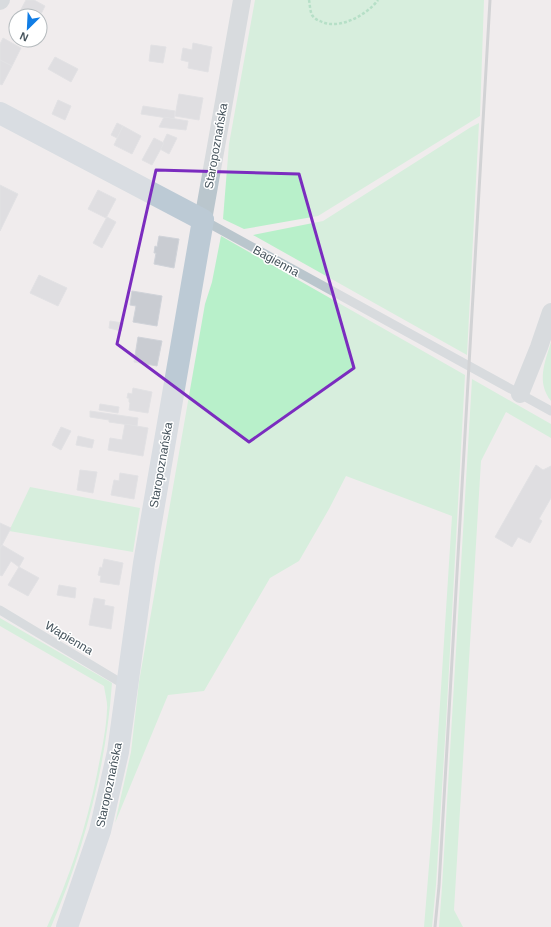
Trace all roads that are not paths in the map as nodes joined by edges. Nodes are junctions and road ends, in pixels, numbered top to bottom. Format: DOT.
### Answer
graph roads {
  1 [pos="242,0"];
  2 [pos="0,113"];
  3 [pos="203,220"];
  4 [pos="551,312"];
  5 [pos="520,394"];
  6 [pos="551,411"];
  7 [pos="0,610"];
  8 [pos="127,684"];
  9 [pos="67,927"];
  1 -- 3 [label="street, Staropoznańska"];
  2 -- 3 [label="street, Bagienna"];
  3 -- 5 [label="lane, Bagienna"];
  3 -- 8 [label="street, Staropoznańska"];
  4 -- 5 [label="street"];
  5 -- 6 [label="lane, Bagienna"];
  7 -- 8 [label="lane, Wapienna"];
  8 -- 9 [label="street, Staropoznańska"];
}
